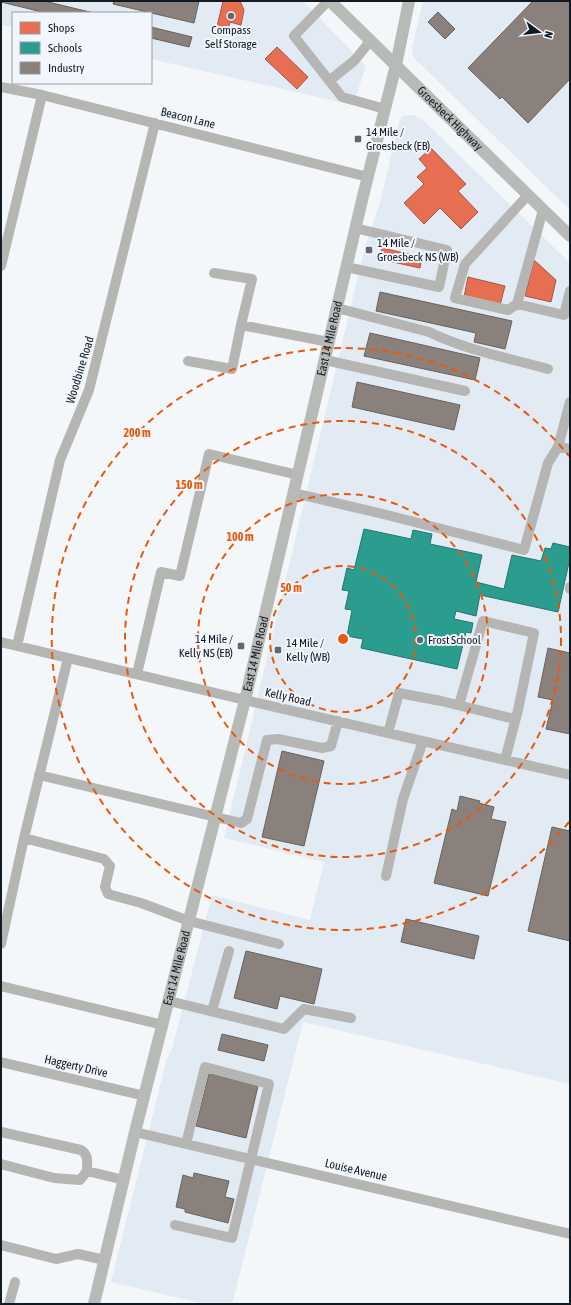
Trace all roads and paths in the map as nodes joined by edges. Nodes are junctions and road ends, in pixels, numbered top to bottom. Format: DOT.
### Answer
graph roads {
  1 [pos="329,1"];
  2 [pos="410,1"];
  3 [pos="371,40"];
  4 [pos="396,65"];
  5 [pos="329,81"];
  6 [pos="1,87"];
  7 [pos="42,96"];
  8 [pos="385,110"];
  9 [pos="155,123"];
  10 [pos="368,177"];
  11 [pos="528,195"];
  12 [pos="543,210"];
  13 [pos="355,228"];
  14 [pos="570,236"];
  15 [pos="1,266"];
  16 [pos="346,267"];
  17 [pos="214,273"];
  18 [pos="570,291"];
  19 [pos="517,304"];
  20 [pos="337,308"];
  21 [pos="241,325"];
  22 [pos="329,342"];
  23 [pos="325,360"];
  24 [pos="188,361"];
  25 [pos="548,369"];
  26 [pos="465,391"];
  27 [pos="570,402"];
  28 [pos="558,447"];
  29 [pos="570,450"];
  30 [pos="298,475"];
  31 [pos="294,493"];
  32 [pos="1,642"];
  33 [pos="17,646"];
  34 [pos="68,658"];
  35 [pos="137,674"];
  36 [pos="245,700"];
  37 [pos="459,705"];
  38 [pos="516,719"];
  39 [pos="338,721"];
  40 [pos="388,733"];
  41 [pos="423,741"];
  42 [pos="505,760"];
  43 [pos="39,775"];
  44 [pos="570,775"];
  45 [pos="215,816"];
  46 [pos="24,838"];
  47 [pos="386,876"];
  48 [pos="189,921"];
  49 [pos="1,944"];
  50 [pos="279,944"];
  51 [pos="229,951"];
  52 [pos="1,986"];
  53 [pos="169,1001"];
  54 [pos="212,1011"];
  55 [pos="351,1018"];
  56 [pos="163,1025"];
  57 [pos="1,1062"];
  58 [pos="144,1096"];
  59 [pos="1,1132"];
  60 [pos="135,1132"];
  61 [pos="186,1144"];
  62 [pos="251,1159"];
  63 [pos="1,1164"];
  64 [pos="87,1171"];
  65 [pos="124,1180"];
  66 [pos="176,1225"];
  67 [pos="570,1234"];
  68 [pos="1,1245"];
  69 [pos="105,1260"];
  70 [pos="15,1282"];
  71 [pos="8,1304"];
  72 [pos="94,1304"];
  1 -- 3 [label="main road, Groesbeck Highway"];
  1 -- 5 [label="street"];
  2 -- 4 [label="main road, East 14 Mile Road"];
  3 -- 4 [label="main road, Groesbeck Highway"];
  3 -- 5 [label="street"];
  4 -- 8 [label="main road, East 14 Mile Road"];
  4 -- 11 [label="main road, Groesbeck Highway"];
  5 -- 8 [label="street"];
  6 -- 7 [label="street, Beacon Lane"];
  7 -- 9 [label="street, Beacon Lane"];
  7 -- 15 [label="street"];
  8 -- 10 [label="main road, East 14 Mile Road"];
  9 -- 10 [label="street, Beacon Lane"];
  9 -- 33 [label="street, Woodbine Road"];
  10 -- 13 [label="main road, East 14 Mile Road"];
  11 -- 12 [label="main road, Groesbeck Highway"];
  11 -- 19 [label="street"];
  12 -- 14 [label="main road, Groesbeck Highway"];
  12 -- 19 [label="street"];
  13 -- 16 [label="main road, East 14 Mile Road"];
  13 -- 16 [label="street"];
  16 -- 20 [label="main road, East 14 Mile Road"];
  17 -- 21 [label="street"];
  18 -- 19 [label="street"];
  20 -- 22 [label="main road, East 14 Mile Road"];
  20 -- 25 [label="street"];
  21 -- 22 [label="street"];
  21 -- 24 [label="street"];
  22 -- 23 [label="main road, East 14 Mile Road"];
  23 -- 26 [label="street"];
  23 -- 30 [label="main road, East 14 Mile Road"];
  27 -- 28 [label="street"];
  28 -- 29 [label="street"];
  28 -- 31 [label="street"];
  30 -- 31 [label="main road, East 14 Mile Road"];
  30 -- 35 [label="street"];
  31 -- 36 [label="main road, East 14 Mile Road"];
  32 -- 33 [label="street, Kelly Road"];
  33 -- 34 [label="street, Kelly Road"];
  34 -- 35 [label="street, Kelly Road"];
  34 -- 43 [label="street"];
  35 -- 36 [label="street, Kelly Road"];
  36 -- 39 [label="street, Kelly Road"];
  36 -- 45 [label="main road, East 14 Mile Road"];
  37 -- 38 [label="street"];
  37 -- 38 [label="street"];
  37 -- 40 [label="street"];
  38 -- 42 [label="street"];
  39 -- 40 [label="street, Kelly Road"];
  39 -- 45 [label="street"];
  40 -- 41 [label="street, Kelly Road"];
  41 -- 42 [label="street, Kelly Road"];
  41 -- 47 [label="street"];
  42 -- 44 [label="street, Kelly Road"];
  43 -- 45 [label="street"];
  43 -- 46 [label="street"];
  45 -- 48 [label="main road, East 14 Mile Road"];
  46 -- 48 [label="street"];
  46 -- 49 [label="street"];
  48 -- 50 [label="street"];
  48 -- 53 [label="main road, East 14 Mile Road"];
  51 -- 54 [label="street"];
  52 -- 56 [label="street"];
  53 -- 54 [label="street"];
  53 -- 56 [label="main road, East 14 Mile Road"];
  54 -- 55 [label="street"];
  56 -- 58 [label="main road, East 14 Mile Road"];
  57 -- 58 [label="street, Haggerty Drive"];
  58 -- 60 [label="main road, East 14 Mile Road"];
  59 -- 64 [label="street"];
  60 -- 61 [label="street, Louise Avenue"];
  60 -- 65 [label="main road, East 14 Mile Road"];
  61 -- 62 [label="street, Louise Avenue"];
  61 -- 62 [label="street"];
  62 -- 66 [label="street"];
  62 -- 67 [label="street, Louise Avenue"];
  63 -- 64 [label="street"];
  64 -- 65 [label="street"];
  65 -- 69 [label="main road, East 14 Mile Road"];
  68 -- 69 [label="street"];
  69 -- 72 [label="main road, East 14 Mile Road"];
  70 -- 71 [label="street"];
}
